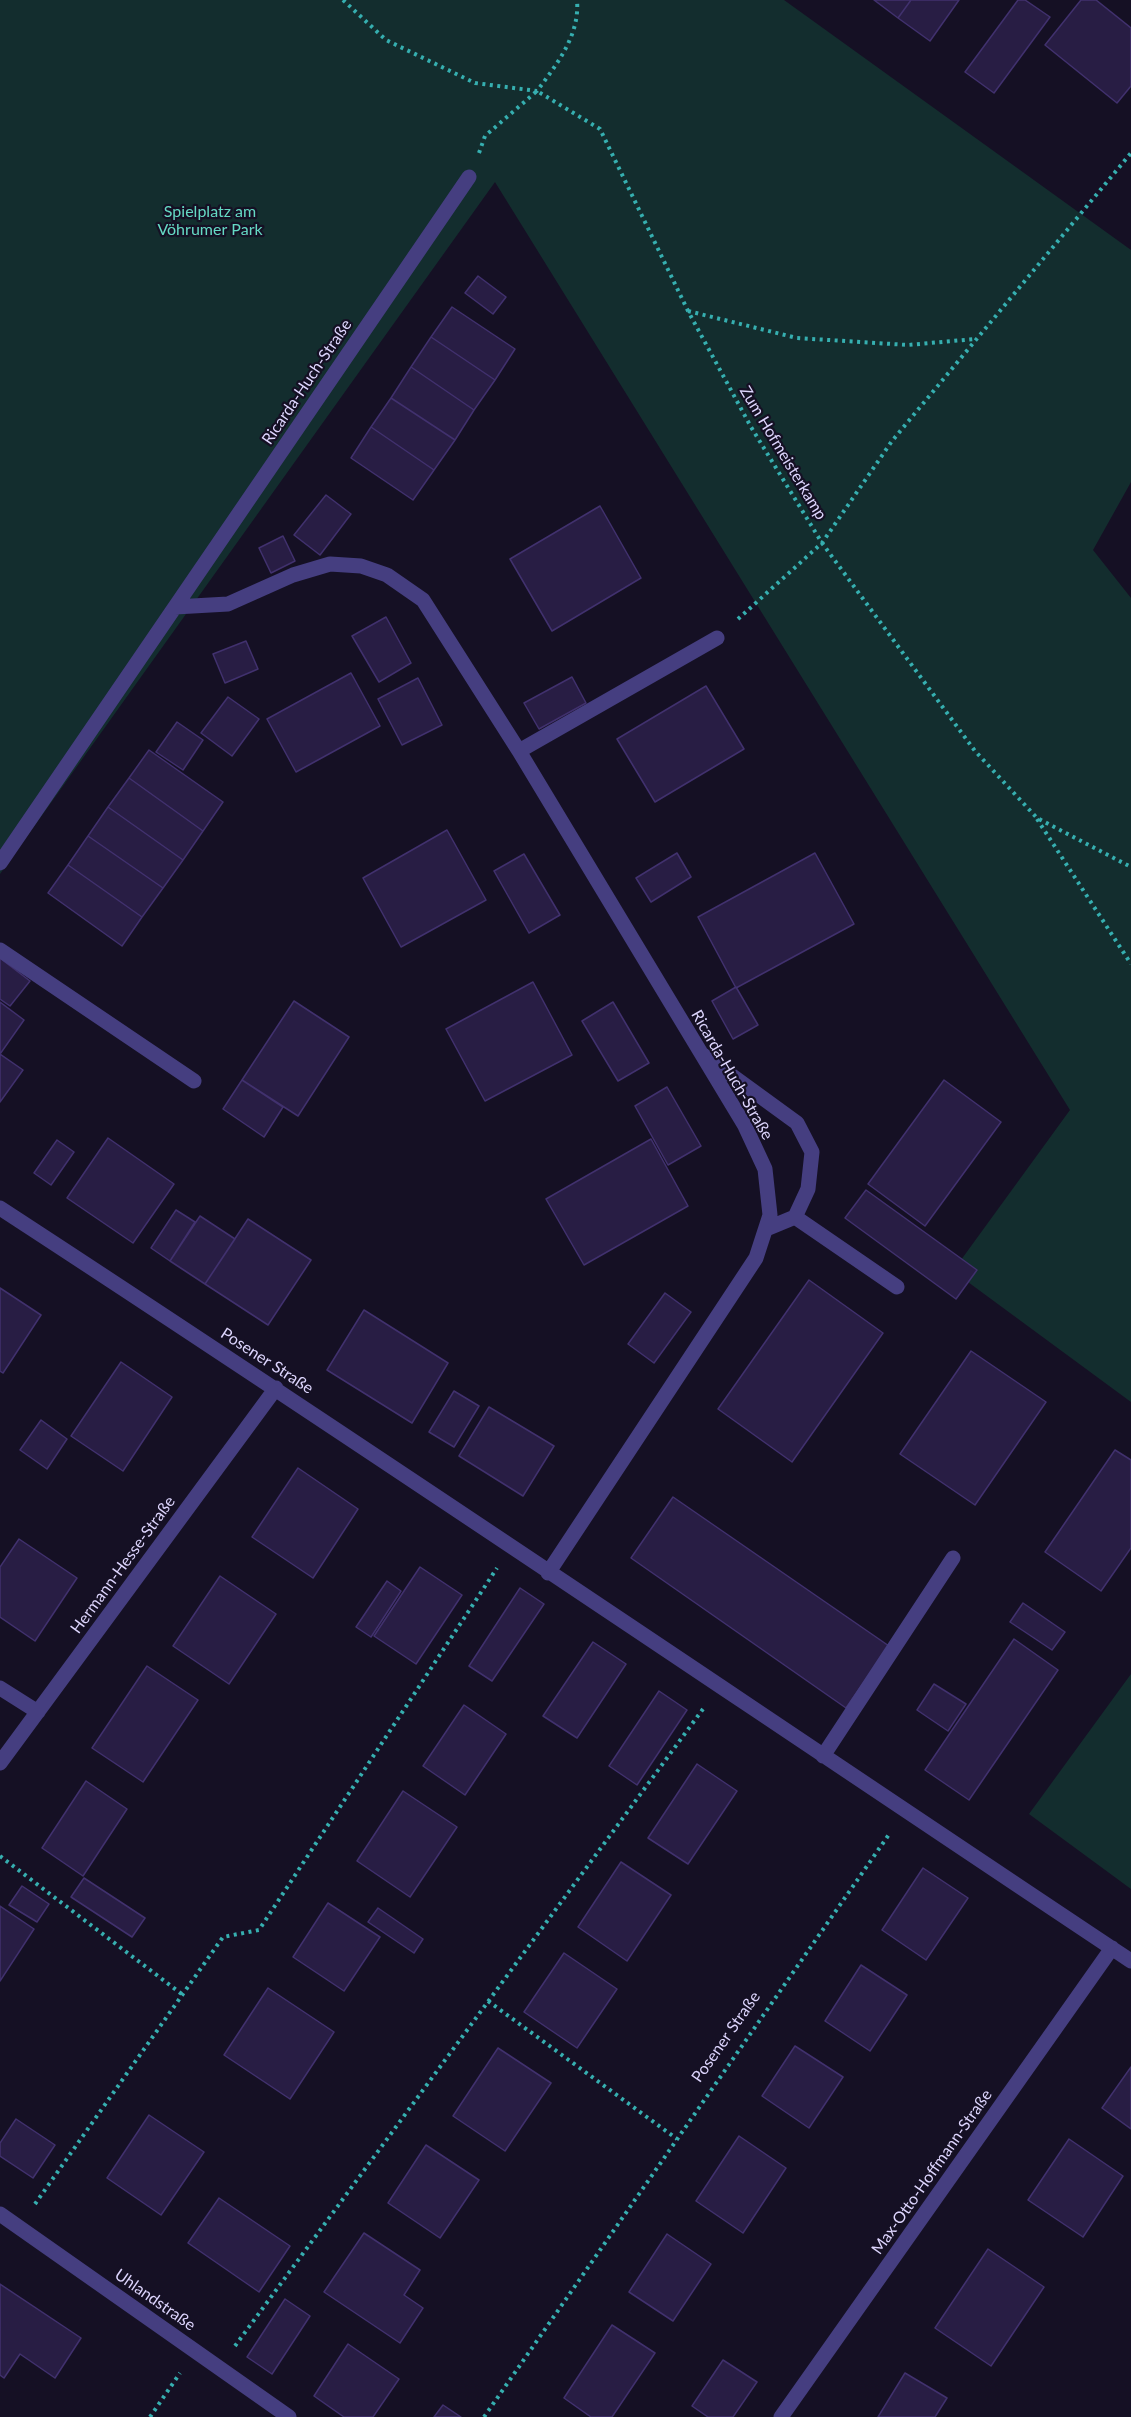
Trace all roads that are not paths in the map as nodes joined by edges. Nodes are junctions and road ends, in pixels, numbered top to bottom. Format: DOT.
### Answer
graph roads {
  1 [pos="469,177"];
  2 [pos="175,607"];
  3 [pos="717,638"];
  4 [pos="519,751"];
  5 [pos="0,863"];
  6 [pos="0,950"];
  7 [pos="698,1051"];
  8 [pos="194,1081"];
  9 [pos="0,1208"];
  10 [pos="795,1217"];
  11 [pos="766,1229"];
  12 [pos="897,1287"];
  13 [pos="276,1388"];
  14 [pos="953,1558"];
  15 [pos="548,1573"];
  16 [pos="0,1688"];
  17 [pos="38,1712"];
  18 [pos="823,1756"];
  19 [pos="0,1763"];
  20 [pos="1112,1948"];
  21 [pos="1131,1960"];
  22 [pos="0,2214"];
  23 [pos="289,2417"];
  24 [pos="781,2417"];
  1 -- 2 [label="street, Ricarda-Huch-Straße"];
  2 -- 4 [label="street, Ricarda-Huch-Straße"];
  2 -- 5 [label="street, Ricarda-Huch-Straße"];
  3 -- 4 [label="street"];
  4 -- 7 [label="street, Ricarda-Huch-Straße"];
  6 -- 8 [label="street"];
  7 -- 10 [label="street"];
  7 -- 11 [label="street, Ricarda-Huch-Straße"];
  9 -- 13 [label="street, Posener Straße"];
  10 -- 11 [label="street"];
  10 -- 12 [label="street"];
  11 -- 15 [label="street, Ricarda-Huch-Straße"];
  13 -- 15 [label="street, Posener Straße"];
  13 -- 17 [label="street, Hermann-Hesse-Straße"];
  14 -- 18 [label="street"];
  15 -- 18 [label="street, Posener Straße"];
  16 -- 17 [label="street"];
  17 -- 19 [label="street, Hermann-Hesse-Straße"];
  18 -- 20 [label="street, Posener Straße"];
  20 -- 21 [label="street, Posener Straße"];
  20 -- 24 [label="street, Max-Otto-Hoffmann-Straße"];
  22 -- 23 [label="street, Uhlandstraße"];
}
